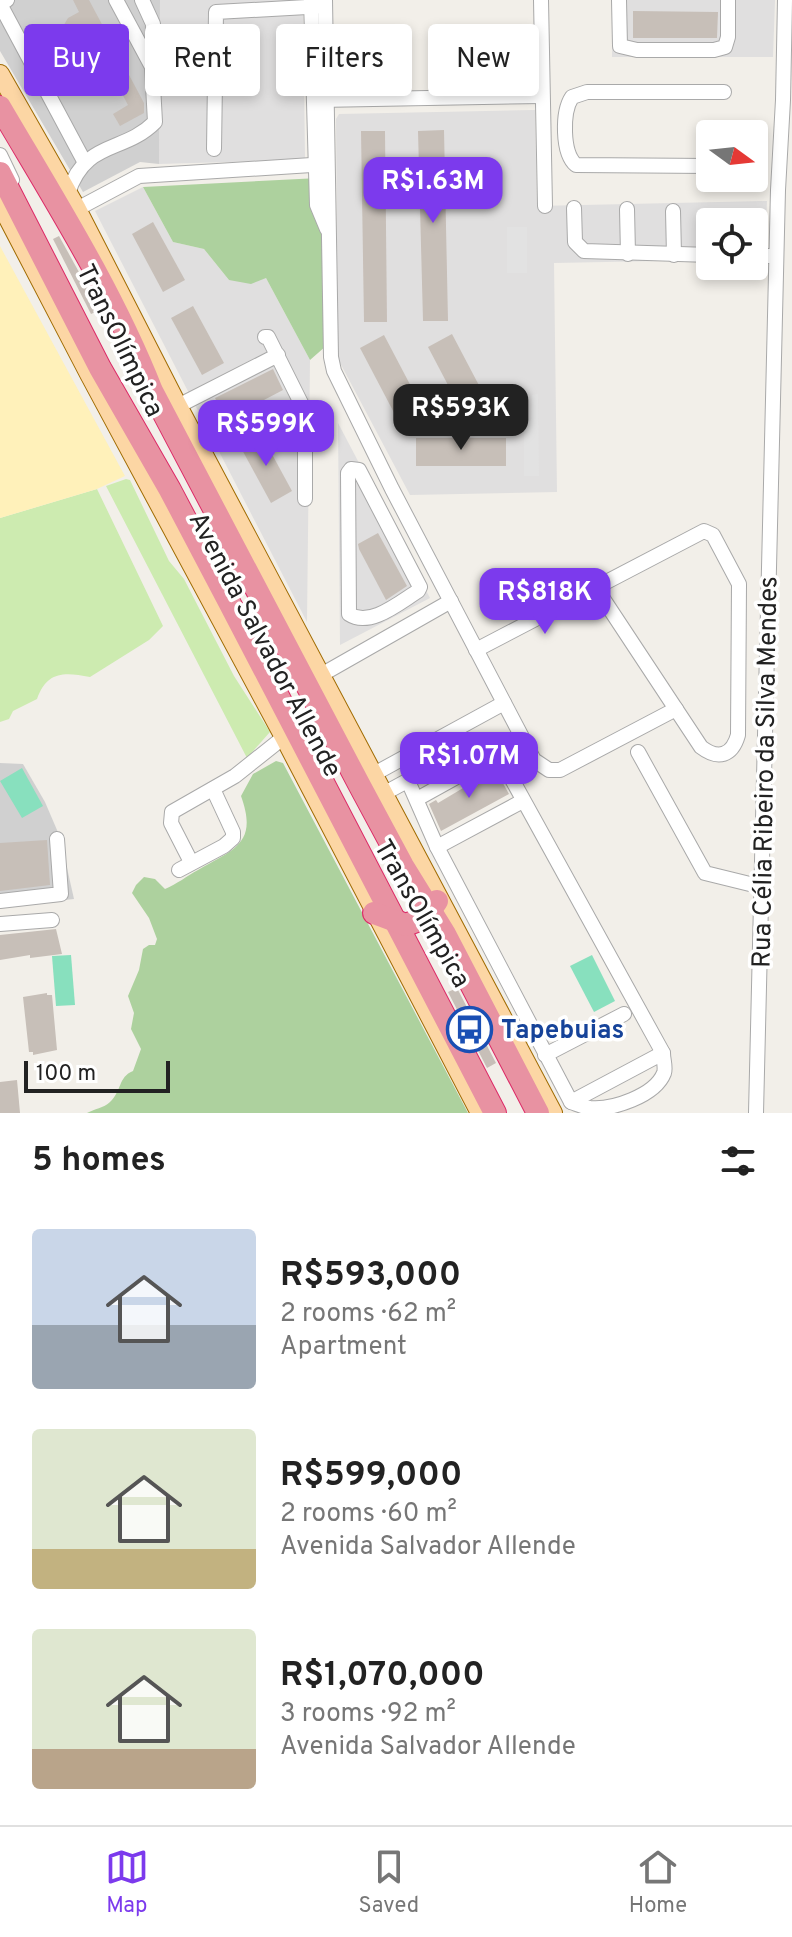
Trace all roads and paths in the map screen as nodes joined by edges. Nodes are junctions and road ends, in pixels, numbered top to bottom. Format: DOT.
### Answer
graph roads {
  1 [pos="7,0"];
  2 [pos="116,0"];
  3 [pos="142,0"];
  4 [pos="541,0"];
  5 [pos="619,0"];
  6 [pos="728,0"];
  7 [pos="785,0"];
  8 [pos="318,3"];
  9 [pos="153,24"];
  10 [pos="145,54"];
  11 [pos="0,74"];
  12 [pos="724,92"];
  13 [pos="154,96"];
  14 [pos="542,96"];
  15 [pos="321,100"];
  16 [pos="0,107"];
  17 [pos="0,120"];
  18 [pos="543,130"];
  19 [pos="567,130"];
  20 [pos="214,149"];
  21 [pos="0,155"];
  22 [pos="84,161"];
  23 [pos="321,165"];
  24 [pos="696,166"];
  25 [pos="0,173"];
  26 [pos="73,201"];
  27 [pos="0,203"];
  28 [pos="545,206"];
  29 [pos="574,208"];
  30 [pos="627,209"];
  31 [pos="673,211"];
  32 [pos="628,254"];
  33 [pos="674,255"];
  34 [pos="696,255"];
  35 [pos="768,256"];
  36 [pos="776,256"];
  37 [pos="265,337"];
  38 [pos="278,355"];
  39 [pos="132,401"];
  40 [pos="178,406"];
  41 [pos="170,490"];
  42 [pos="305,499"];
  43 [pos="596,588"];
  44 [pos="451,601"];
  45 [pos="370,617"];
  46 [pos="222,621"];
  47 [pos="296,628"];
  48 [pos="383,639"];
  49 [pos="476,650"];
  50 [pos="321,675"];
  51 [pos="504,703"];
  52 [pos="676,709"];
  53 [pos="284,737"];
  54 [pos="638,752"];
  55 [pos="498,754"];
  56 [pos="367,780"];
  57 [pos="408,781"];
  58 [pos="213,789"];
  59 [pos="385,793"];
  60 [pos="417,799"];
  61 [pos="519,803"];
  62 [pos="57,839"];
  63 [pos="437,847"];
  64 [pos="762,887"];
  65 [pos="0,901"];
  66 [pos="374,913"];
  67 [pos="420,914"];
  68 [pos="52,920"];
  69 [pos="0,924"];
  70 [pos="624,1014"];
  71 [pos="663,1053"];
  72 [pos="545,1055"];
  73 [pos="571,1102"];
  74 [pos="480,1113"];
  75 [pos="495,1113"];
  76 [pos="504,1113"];
  77 [pos="530,1113"];
  78 [pos="538,1113"];
  79 [pos="553,1113"];
  80 [pos="756,1113"];
  1 -- 22 [label="street"];
  2 -- 10 [label="street"];
  3 -- 9 [label="street"];
  4 -- 14 [label="street"];
  5 -- 6 [label="street"];
  7 -- 36 [label="street, Rua Célia Ribeiro da Silva Mendes"];
  8 -- 15 [label="street"];
  8 -- 20 [label="street"];
  11 -- 26 [label="main road, Avenida Salvador Allende"];
  12 -- 19 [label="street"];
  13 -- 22 [label="street"];
  14 -- 15 [label="street"];
  14 -- 18 [label="street"];
  15 -- 23 [label="street"];
  16 -- 39 [label="highway, Avenida Salvador Allende"];
  17 -- 39 [label="street, TransOlímpica"];
  18 -- 19 [label="street"];
  18 -- 28 [label="street"];
  19 -- 24 [label="street"];
  21 -- 39 [label="street, TransOlímpica"];
  22 -- 26 [label="street"];
  23 -- 26 [label="street"];
  23 -- 44 [label="street"];
  25 -- 39 [label="highway, Avenida Salvador Allende"];
  26 -- 40 [label="main road, Avenida Salvador Allende"];
  27 -- 39 [label="main road, Avenida Salvador Allende"];
  29 -- 32 [label="street"];
  30 -- 32 [label="street"];
  31 -- 33 [label="street"];
  32 -- 33 [label="street"];
  33 -- 34 [label="street"];
  35 -- 36 [label="street"];
  36 -- 64 [label="street, Rua Célia Ribeiro da Silva Mendes"];
  37 -- 38 [label="street"];
  38 -- 40 [label="street"];
  38 -- 42 [label="street"];
  39 -- 40 [label="highway"];
  39 -- 41 [label="highway, Avenida Salvador Allende"];
  39 -- 46 [label="main road, Avenida Salvador Allende"];
  39 -- 56 [label="highway, Avenida Salvador Allende"];
  39 -- 67 [label="street, TransOlímpica"];
  39 -- 67 [label="street, TransOlímpica"];
  40 -- 47 [label="main road, Avenida Salvador Allende"];
  41 -- 46 [label="highway"];
  41 -- 67 [label="highway, Avenida Salvador Allende"];
  43 -- 49 [label="street"];
  43 -- 52 [label="street"];
  43 -- 52 [label="street"];
  44 -- 48 [label="street"];
  44 -- 49 [label="street"];
  45 -- 45 [label="street"];
  45 -- 48 [label="street"];
  46 -- 53 [label="main road, Avenida Salvador Allende"];
  47 -- 50 [label="main road, Avenida Salvador Allende"];
  47 -- 56 [label="highway"];
  48 -- 50 [label="street"];
  49 -- 51 [label="street"];
  50 -- 56 [label="main road, Avenida Salvador Allende"];
  51 -- 52 [label="street"];
  51 -- 56 [label="street"];
  53 -- 58 [label="street"];
  53 -- 66 [label="main road, Avenida Salvador Allende"];
  54 -- 64 [label="street"];
  55 -- 57 [label="street"];
  55 -- 60 [label="street"];
  55 -- 71 [label="street"];
  56 -- 59 [label="main road, Avenida Salvador Allende"];
  56 -- 67 [label="highway, Avenida Salvador Allende"];
  57 -- 59 [label="street"];
  57 -- 60 [label="street"];
  58 -- 58 [label="street"];
  59 -- 67 [label="main road, Avenida Salvador Allende"];
  60 -- 63 [label="street"];
  61 -- 63 [label="street"];
  62 -- 65 [label="street"];
  63 -- 72 [label="street"];
  64 -- 80 [label="street, Rua Célia Ribeiro da Silva Mendes"];
  66 -- 67 [label="highway"];
  66 -- 74 [label="main road, Avenida Salvador Allende"];
  67 -- 75 [label="highway, Avenida Salvador Allende"];
  67 -- 76 [label="street, TransOlímpica"];
  67 -- 77 [label="street, TransOlímpica"];
  67 -- 78 [label="highway, Avenida Salvador Allende"];
  67 -- 79 [label="main road, Avenida Salvador Allende"];
  68 -- 69 [label="street"];
  70 -- 72 [label="street"];
  71 -- 73 [label="street"];
  71 -- 73 [label="street"];
  72 -- 73 [label="street"];
}
